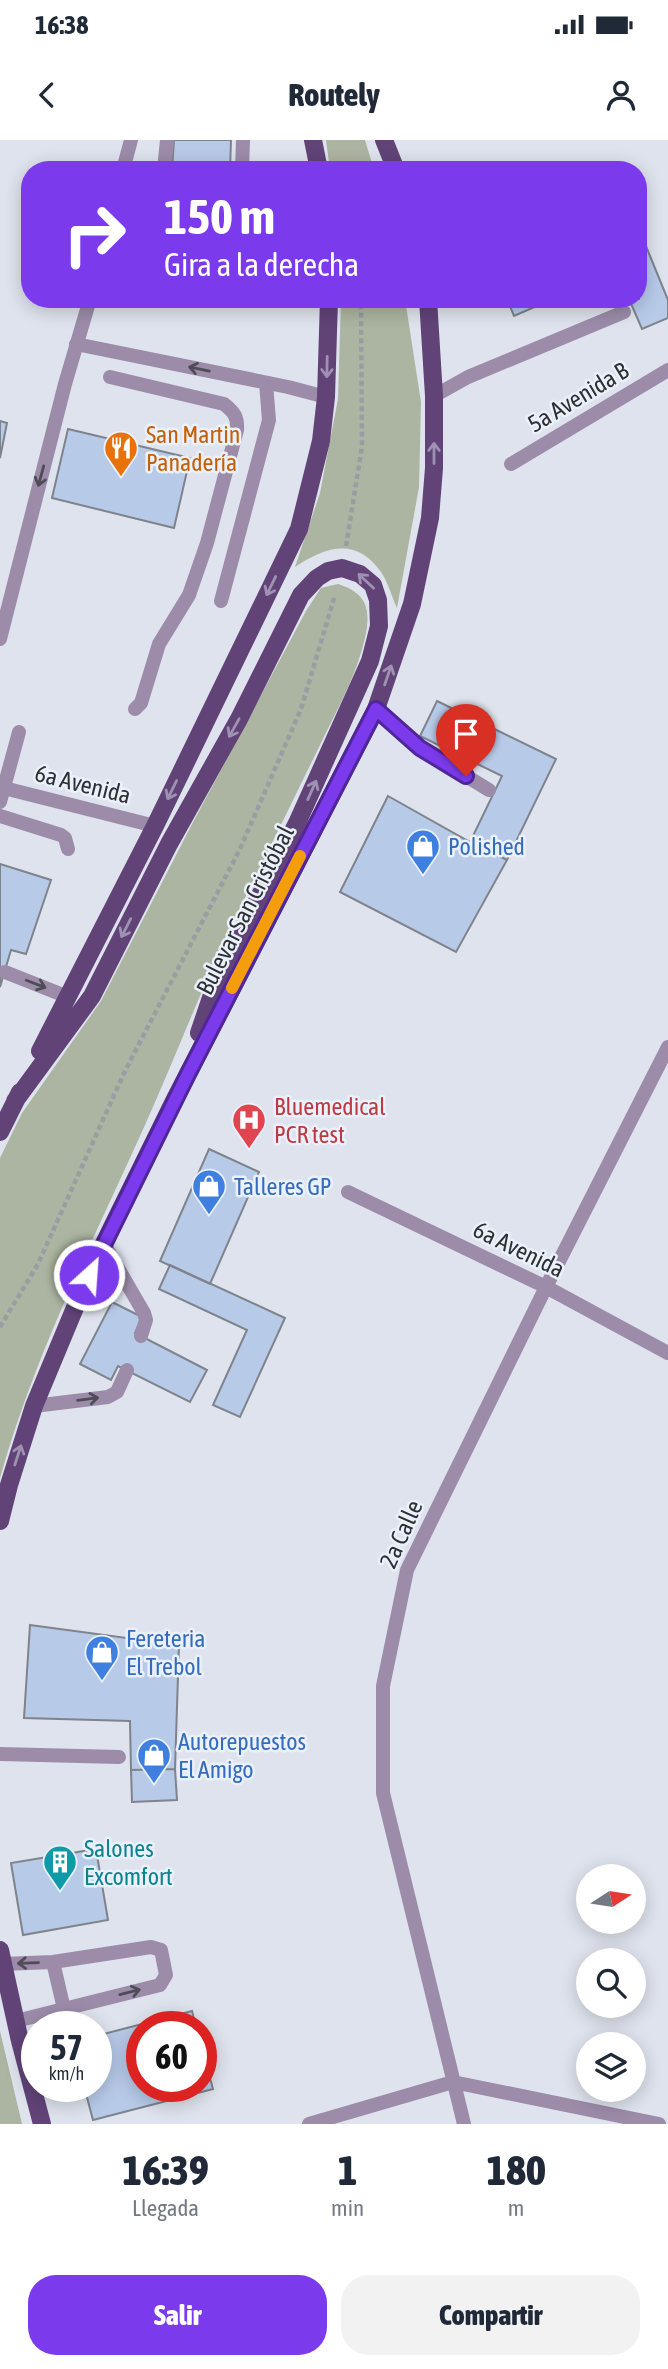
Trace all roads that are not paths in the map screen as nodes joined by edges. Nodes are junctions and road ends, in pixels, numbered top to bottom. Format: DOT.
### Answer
graph roads {
  1 [pos="131,140"];
  2 [pos="167,140"];
  3 [pos="243,140"];
  4 [pos="313,140"];
  5 [pos="384,140"];
  6 [pos="125,161"];
  7 [pos="165,161"];
  8 [pos="242,161"];
  9 [pos="317,161"];
  10 [pos="392,161"];
  11 [pos="87,308"];
  12 [pos="329,308"];
  13 [pos="429,308"];
  14 [pos="624,312"];
  15 [pos="76,344"];
  16 [pos="668,370"];
  17 [pos="110,377"];
  18 [pos="266,383"];
  19 [pos="434,396"];
  20 [pos="326,397"];
  21 [pos="511,464"];
  22 [pos="221,601"];
  23 [pos="0,639"];
  24 [pos="135,709"];
  25 [pos="376,709"];
  26 [pos="19,732"];
  27 [pos="489,790"];
  28 [pos="2,792"];
  29 [pos="0,816"];
  30 [pos="155,826"];
  31 [pos="68,849"];
  32 [pos="5,972"];
  33 [pos="68,997"];
  34 [pos="668,1047"];
  35 [pos="175,1099"];
  36 [pos="15,1101"];
  37 [pos="0,1132"];
  38 [pos="348,1192"];
  39 [pos="104,1244"];
  40 [pos="546,1287"];
  41 [pos="141,1336"];
  42 [pos="668,1353"];
  43 [pos="127,1370"];
  44 [pos="34,1406"];
  45 [pos="0,1521"];
  46 [pos="0,1754"];
  47 [pos="119,1757"];
  48 [pos="2,1957"];
  49 [pos="53,1962"];
  50 [pos="64,2009"];
  51 [pos="16,2021"];
  52 [pos="453,2082"];
  53 [pos="42,2124"];
  54 [pos="309,2124"];
  55 [pos="464,2124"];
  56 [pos="659,2124"];
  1 -- 6 [label="street"];
  2 -- 7 [label="street"];
  3 -- 8 [label="street"];
  4 -- 9 [label="main road"];
  5 -- 10 [label="main road"];
  11 -- 15 [label="street"];
  12 -- 20 [label="main road, one-way"];
  13 -- 19 [label="main road, Bulevar San Cristóbal"];
  14 -- 19 [label="street"];
  18 -- 15 [label="street, one-way"];
  15 -- 23 [label="street, one-way"];
  16 -- 21 [label="street, 5a Avenida B"];
  17 -- 24 [label="street"];
  18 -- 20 [label="street"];
  18 -- 22 [label="street"];
  25 -- 19 [label="main road, Bulevar San Cristóbal, one-way"];
  20 -- 30 [label="main road, one-way"];
  25 -- 27 [label="street"];
  25 -- 35 [label="main road, Bulevar San Cristóbal"];
  26 -- 28 [label="street"];
  28 -- 30 [label="street, 6a Avenida"];
  29 -- 31 [label="street"];
  30 -- 33 [label="main road"];
  32 -- 33 [label="street, one-way"];
  33 -- 36 [label="main road"];
  34 -- 40 [label="street, 2a Calle"];
  35 -- 36 [label="main road, one-way"];
  35 -- 39 [label="main road, Bulevar San Cristóbal"];
  36 -- 37 [label="main road"];
  38 -- 40 [label="street, 6a Avenida"];
  39 -- 41 [label="street"];
  39 -- 44 [label="main road, Bulevar San Cristóbal"];
  40 -- 42 [label="street, 6a Avenida"];
  40 -- 52 [label="street, 2a Calle"];
  44 -- 43 [label="street, one-way"];
  45 -- 44 [label="main road, Bulevar San Cristóbal, one-way"];
  46 -- 47 [label="street"];
  49 -- 48 [label="street, one-way"];
  48 -- 51 [label="main road"];
  49 -- 50 [label="street"];
  50 -- 49 [label="street, one-way"];
  50 -- 51 [label="street"];
  51 -- 53 [label="main road"];
  52 -- 54 [label="street"];
  52 -- 55 [label="street, 2a Calle"];
  52 -- 56 [label="street"];
}
